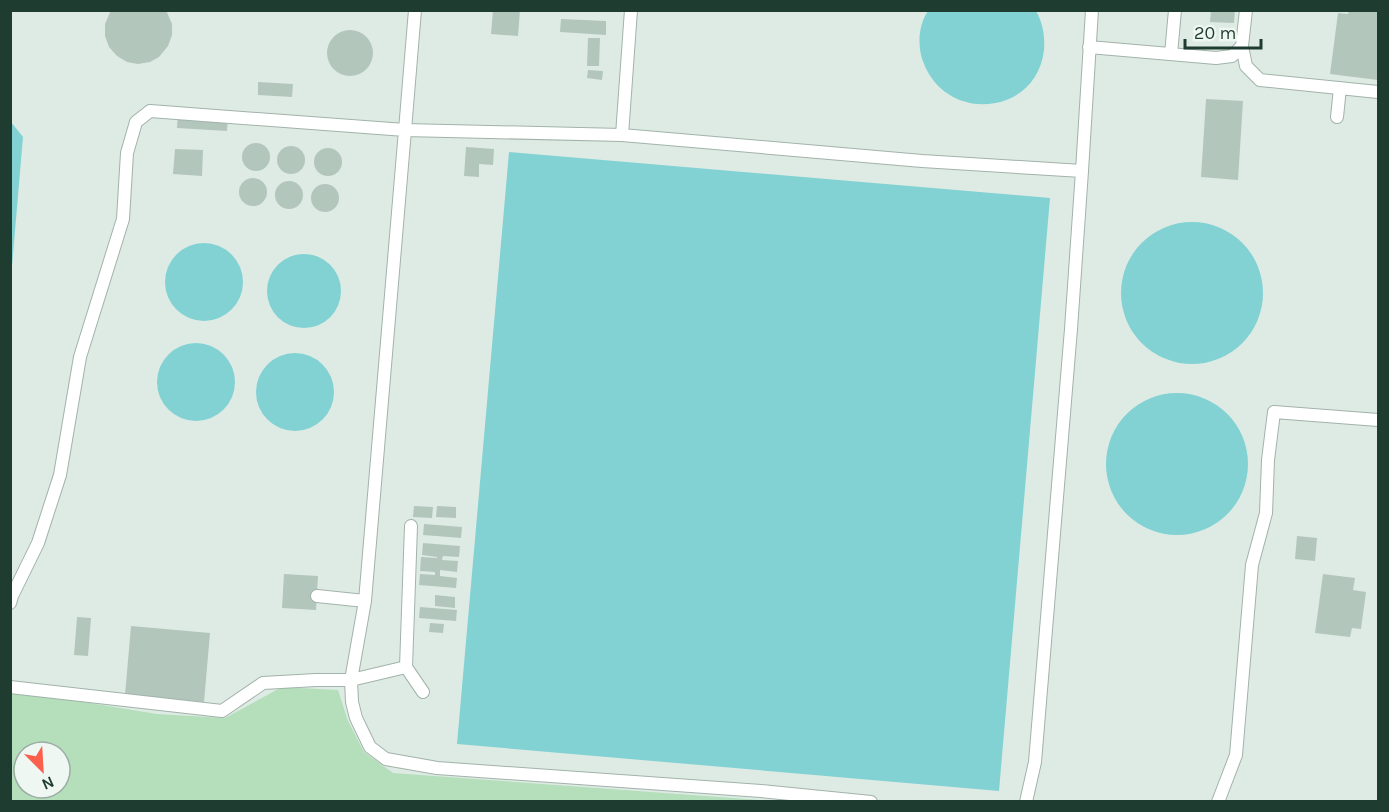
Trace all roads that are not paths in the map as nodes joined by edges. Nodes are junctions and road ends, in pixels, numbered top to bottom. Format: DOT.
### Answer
graph roads {
  1 [pos="415,10"];
  2 [pos="632,10"];
  3 [pos="1092,10"];
  4 [pos="1175,10"];
  5 [pos="1246,10"];
  6 [pos="1242,46"];
  7 [pos="1089,47"];
  8 [pos="1171,54"];
  9 [pos="1340,88"];
  10 [pos="1378,92"];
  11 [pos="1337,117"];
  12 [pos="405,130"];
  13 [pos="622,135"];
  14 [pos="1082,171"];
  15 [pos="1378,420"];
  16 [pos="411,525"];
  17 [pos="317,596"];
  18 [pos="365,601"];
  19 [pos="10,603"];
  20 [pos="406,667"];
  21 [pos="351,680"];
  22 [pos="10,687"];
  23 [pos="423,692"];
  24 [pos="871,801"];
  25 [pos="1026,801"];
  26 [pos="1218,801"];
  1 -- 12 [label="lane"];
  2 -- 13 [label="lane"];
  3 -- 7 [label="lane"];
  4 -- 8 [label="lane"];
  5 -- 6 [label="lane"];
  6 -- 8 [label="lane"];
  6 -- 9 [label="lane"];
  7 -- 8 [label="lane"];
  7 -- 14 [label="lane"];
  9 -- 10 [label="lane"];
  9 -- 11 [label="lane"];
  12 -- 13 [label="lane"];
  12 -- 18 [label="lane"];
  12 -- 19 [label="lane"];
  13 -- 14 [label="lane"];
  14 -- 25 [label="lane"];
  15 -- 26 [label="lane"];
  16 -- 20 [label="lane"];
  17 -- 18 [label="lane"];
  18 -- 21 [label="lane"];
  20 -- 21 [label="lane"];
  20 -- 23 [label="lane"];
  21 -- 22 [label="lane"];
  21 -- 24 [label="lane"];
}
